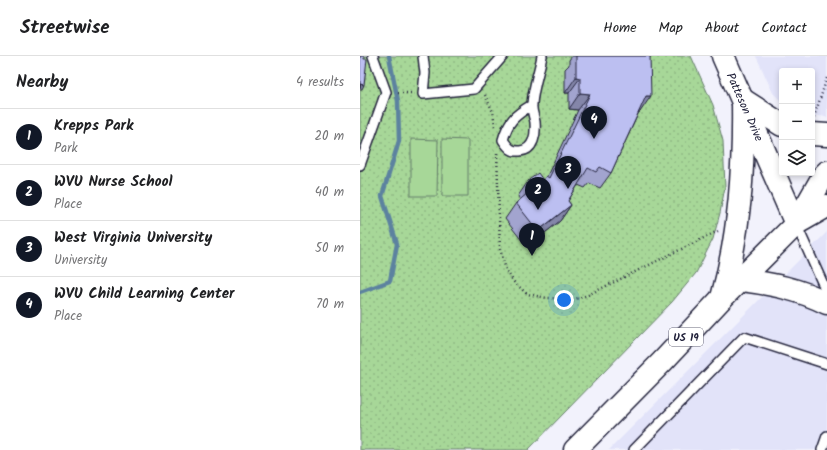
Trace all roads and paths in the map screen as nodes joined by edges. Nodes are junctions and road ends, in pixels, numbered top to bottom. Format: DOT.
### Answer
graph roads {
  1 [pos="373,56"];
  2 [pos="423,56"];
  3 [pos="503,56"];
  4 [pos="542,56"];
  5 [pos="723,56"];
  6 [pos="827,78"];
  7 [pos="474,89"];
  8 [pos="386,92"];
  9 [pos="423,94"];
  10 [pos="743,100"];
  11 [pos="532,105"];
  12 [pos="815,113"];
  13 [pos="779,123"];
  14 [pos="495,127"];
  15 [pos="815,134"];
  16 [pos="827,135"];
  17 [pos="497,149"];
  18 [pos="360,165"];
  19 [pos="827,172"];
  20 [pos="827,206"];
  21 [pos="796,224"];
  22 [pos="722,229"];
  23 [pos="742,280"];
  24 [pos="827,293"];
  25 [pos="722,298"];
  26 [pos="827,303"];
  27 [pos="827,364"];
  28 [pos="827,436"];
  29 [pos="575,450"];
  30 [pos="634,450"];
  31 [pos="822,450"];
  1 -- 8 [label="lane"];
  2 -- 9 [label="lane"];
  3 -- 7 [label="lane"];
  4 -- 11 [label="lane"];
  5 -- 10 [label="main road, Patteson Drive"];
  6 -- 12 [label="path"];
  7 -- 9 [label="lane"];
  7 -- 14 [label="path"];
  8 -- 9 [label="path"];
  8 -- 18 [label="lane"];
  10 -- 13 [label="main road"];
  10 -- 21 [label="main road, Patteson Drive"];
  10 -- 25 [label="main road"];
  11 -- 11 [label="lane"];
  15 -- 16 [label="main road"];
  17 -- 22 [label="path"];
  19 -- 21 [label="main road, US 19"];
  20 -- 21 [label="main road, US 19"];
  21 -- 23 [label="main road, US 19"];
  21 -- 24 [label="lane"];
  23 -- 25 [label="main road, US 19"];
  23 -- 26 [label="main road"];
  25 -- 29 [label="main road, US 19"];
  27 -- 30 [label="lane"];
  28 -- 31 [label="lane"];
}
